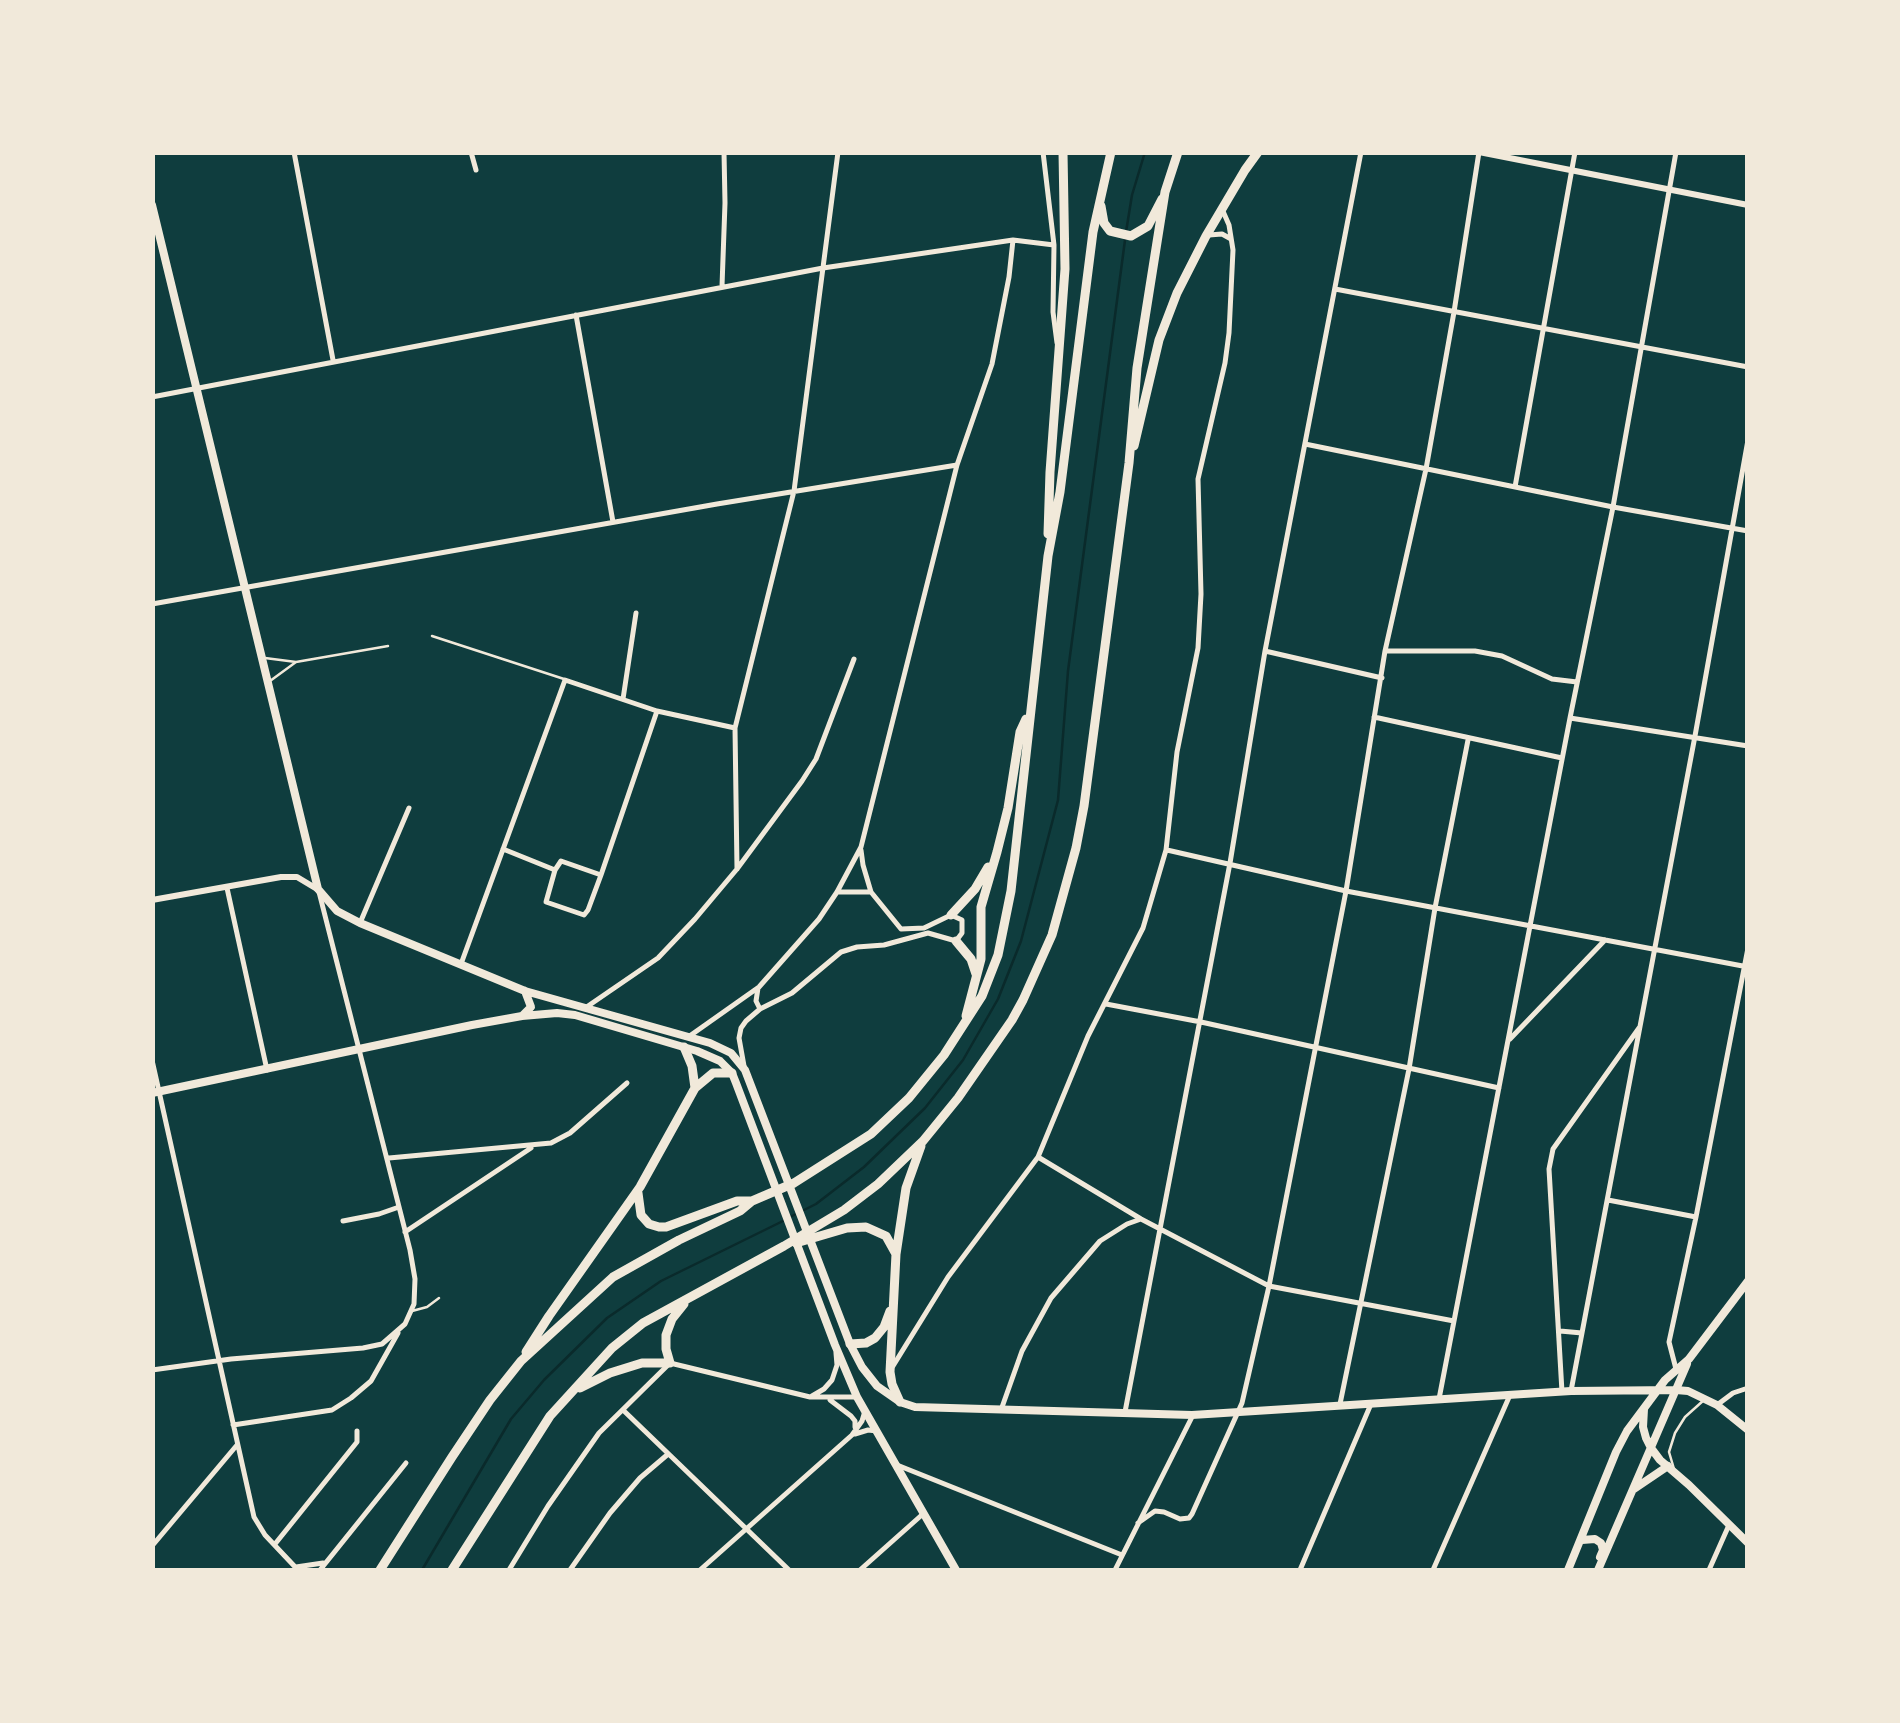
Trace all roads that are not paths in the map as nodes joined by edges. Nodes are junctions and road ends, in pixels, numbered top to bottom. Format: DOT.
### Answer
graph roads {
  1 [pos="294,152"];
  2 [pos="471,152"];
  3 [pos="724,152"];
  4 [pos="838,152"];
  5 [pos="1042,152"];
  6 [pos="1063,152"];
  7 [pos="1111,152"];
  8 [pos="1178,152"];
  9 [pos="1258,152"];
  10 [pos="1361,152"];
  11 [pos="1479,152"];
  12 [pos="1575,152"];
  13 [pos="1676,152"];
  14 [pos="476,170"];
  15 [pos="1572,170"];
  16 [pos="1668,190"];
  17 [pos="1166,192"];
  18 [pos="1100,198"];
  19 [pos="152,205"];
  20 [pos="1748,206"];
  21 [pos="1222,209"];
  22 [pos="1206,236"];
  23 [pos="1232,239"];
  24 [pos="1013,240"];
  25 [pos="1054,245"];
  26 [pos="823,268"];
  27 [pos="722,286"];
  28 [pos="1335,289"];
  29 [pos="1454,312"];
  30 [pos="576,314"];
  31 [pos="1544,329"];
  32 [pos="1640,347"];
  33 [pos="1060,355"];
  34 [pos="333,360"];
  35 [pos="1748,368"];
  36 [pos="196,388"];
  37 [pos="152,397"];
  38 [pos="1748,440"];
  39 [pos="1305,444"];
  40 [pos="1129,463"];
  41 [pos="958,465"];
  42 [pos="1426,469"];
  43 [pos="1515,487"];
  44 [pos="794,490"];
  45 [pos="1613,507"];
  46 [pos="613,522"];
  47 [pos="1731,528"];
  48 [pos="1748,531"];
  49 [pos="1048,556"];
  50 [pos="245,587"];
  51 [pos="152,604"];
  52 [pos="636,614"];
  53 [pos="432,636"];
  54 [pos="388,646"];
  55 [pos="1265,651"];
  56 [pos="1386,651"];
  57 [pos="263,658"];
  58 [pos="854,659"];
  59 [pos="296,662"];
  60 [pos="1382,678"];
  61 [pos="566,680"];
  62 [pos="269,682"];
  63 [pos="1577,682"];
  64 [pos="623,698"];
  65 [pos="1031,708"];
  66 [pos="657,710"];
  67 [pos="1374,718"];
  68 [pos="1570,718"];
  69 [pos="735,728"];
  70 [pos="1695,736"];
  71 [pos="1468,740"];
  72 [pos="1748,746"];
  73 [pos="1562,758"];
  74 [pos="408,808"];
  75 [pos="861,847"];
  76 [pos="503,849"];
  77 [pos="1166,850"];
  78 [pos="998,852"];
  79 [pos="1230,864"];
  80 [pos="737,869"];
  81 [pos="555,870"];
  82 [pos="601,875"];
  83 [pos="228,888"];
  84 [pos="318,890"];
  85 [pos="1346,891"];
  86 [pos="837,892"];
  87 [pos="871,892"];
  88 [pos="152,900"];
  89 [pos="1434,908"];
  90 [pos="951,914"];
  91 [pos="360,923"];
  92 [pos="1530,926"];
  93 [pos="1605,940"];
  94 [pos="956,941"];
  95 [pos="1748,948"];
  96 [pos="1654,949"];
  97 [pos="461,964"];
  98 [pos="1746,966"];
  99 [pos="976,976"];
  100 [pos="759,987"];
  101 [pos="526,992"];
  102 [pos="1106,1004"];
  103 [pos="586,1008"];
  104 [pos="760,1009"];
  105 [pos="522,1016"];
  106 [pos="1200,1022"];
  107 [pos="1640,1026"];
  108 [pos="963,1028"];
  109 [pos="1508,1041"];
  110 [pos="686,1042"];
  111 [pos="1315,1049"];
  112 [pos="359,1051"];
  113 [pos="152,1060"];
  114 [pos="1408,1068"];
  115 [pos="267,1070"];
  116 [pos="745,1070"];
  117 [pos="732,1073"];
  118 [pos="627,1082"];
  119 [pos="694,1088"];
  120 [pos="1499,1088"];
  121 [pos="156,1093"];
  122 [pos="923,1140"];
  123 [pos="536,1145"];
  124 [pos="1038,1157"];
  125 [pos="388,1158"];
  126 [pos="640,1187"];
  127 [pos="752,1200"];
  128 [pos="1608,1200"];
  129 [pos="400,1208"];
  130 [pos="1696,1218"];
  131 [pos="1142,1219"];
  132 [pos="343,1221"];
  133 [pos="1160,1229"];
  134 [pos="405,1232"];
  135 [pos="784,1246"];
  136 [pos="896,1254"];
  137 [pos="1748,1280"];
  138 [pos="1269,1286"];
  139 [pos="440,1298"];
  140 [pos="689,1298"];
  141 [pos="894,1298"];
  142 [pos="1362,1304"];
  143 [pos="410,1312"];
  144 [pos="1454,1322"];
  145 [pos="400,1330"];
  146 [pos="1560,1332"];
  147 [pos="1582,1333"];
  148 [pos="848,1341"];
  149 [pos="836,1345"];
  150 [pos="1690,1358"];
  151 [pos="218,1361"];
  152 [pos="521,1361"];
  153 [pos="670,1363"];
  154 [pos="1676,1369"];
  155 [pos="152,1370"];
  156 [pos="890,1372"];
  157 [pos="1748,1388"];
  158 [pos="1658,1389"];
  159 [pos="1676,1390"];
  160 [pos="572,1392"];
  161 [pos="1567,1392"];
  162 [pos="1510,1396"];
  163 [pos="810,1397"];
  164 [pos="857,1397"];
  165 [pos="828,1398"];
  166 [pos="1438,1399"];
  167 [pos="1705,1399"];
  168 [pos="900,1402"];
  169 [pos="1371,1404"];
  170 [pos="1717,1404"];
  171 [pos="1339,1407"];
  172 [pos="1644,1409"];
  173 [pos="623,1410"];
  174 [pos="866,1410"];
  175 [pos="1002,1410"];
  176 [pos="1238,1413"];
  177 [pos="1125,1415"];
  178 [pos="1192,1415"];
  179 [pos="233,1425"];
  180 [pos="1748,1430"];
  181 [pos="358,1431"];
  182 [pos="877,1432"];
  183 [pos="852,1435"];
  184 [pos="236,1445"];
  185 [pos="1651,1448"];
  186 [pos="667,1455"];
  187 [pos="406,1463"];
  188 [pos="897,1465"];
  189 [pos="1668,1466"];
  190 [pos="1689,1486"];
  191 [pos="1155,1489"];
  192 [pos="1630,1492"];
  193 [pos="1164,1512"];
  194 [pos="924,1513"];
  195 [pos="1138,1523"];
  196 [pos="1729,1525"];
  197 [pos="746,1528"];
  198 [pos="1581,1540"];
  199 [pos="275,1544"];
  200 [pos="1748,1544"];
  201 [pos="152,1546"];
  202 [pos="1122,1555"];
  203 [pos="324,1562"];
  204 [pos="297,1569"];
  205 [pos="320,1570"];
  206 [pos="380,1570"];
  207 [pos="452,1570"];
  208 [pos="510,1570"];
  209 [pos="570,1570"];
  210 [pos="700,1570"];
  211 [pos="789,1570"];
  212 [pos="860,1570"];
  213 [pos="956,1570"];
  214 [pos="1114,1570"];
  215 [pos="1300,1570"];
  216 [pos="1433,1570"];
  217 [pos="1568,1570"];
  218 [pos="1597,1570"];
  219 [pos="1708,1570"];
  1 -- 34 [label="street"];
  2 -- 14 [label="street"];
  3 -- 27 [label="street"];
  4 -- 26 [label="street"];
  5 -- 25 [label="street"];
  6 -- 33 [label="highway"];
  7 -- 18 [label="highway"];
  8 -- 17 [label="highway"];
  9 -- 21 [label="highway"];
  10 -- 28 [label="street"];
  11 -- 15 [label="street"];
  11 -- 29 [label="street"];
  12 -- 15 [label="street"];
  13 -- 16 [label="street"];
  15 -- 16 [label="street"];
  15 -- 31 [label="street"];
  16 -- 20 [label="street"];
  16 -- 32 [label="street"];
  17 -- 18 [label="highway"];
  17 -- 40 [label="highway"];
  18 -- 49 [label="highway"];
  19 -- 36 [label="main road"];
  21 -- 22 [label="highway"];
  21 -- 23 [label="street"];
  22 -- 23 [label="street"];
  22 -- 40 [label="highway"];
  23 -- 77 [label="street"];
  24 -- 25 [label="street"];
  24 -- 26 [label="street"];
  24 -- 41 [label="street"];
  25 -- 33 [label="street"];
  26 -- 27 [label="street"];
  26 -- 44 [label="street"];
  27 -- 30 [label="street"];
  28 -- 29 [label="street"];
  28 -- 39 [label="street"];
  29 -- 31 [label="street"];
  29 -- 42 [label="street"];
  30 -- 34 [label="street"];
  30 -- 46 [label="street"];
  31 -- 32 [label="street"];
  31 -- 43 [label="street"];
  32 -- 35 [label="street"];
  32 -- 45 [label="street"];
  33 -- 49 [label="highway"];
  34 -- 36 [label="street"];
  36 -- 37 [label="street"];
  36 -- 50 [label="main road"];
  38 -- 47 [label="street"];
  39 -- 42 [label="street"];
  39 -- 55 [label="street"];
  40 -- 122 [label="highway"];
  41 -- 44 [label="street"];
  41 -- 75 [label="street"];
  42 -- 43 [label="street"];
  42 -- 56 [label="street"];
  43 -- 45 [label="street"];
  44 -- 46 [label="street"];
  44 -- 69 [label="street"];
  45 -- 47 [label="street"];
  45 -- 63 [label="street"];
  46 -- 50 [label="street"];
  47 -- 48 [label="street"];
  47 -- 70 [label="street"];
  49 -- 65 [label="highway"];
  50 -- 51 [label="street"];
  50 -- 57 [label="main road"];
  52 -- 64 [label="street"];
  53 -- 61 [label="lane"];
  54 -- 59 [label="lane"];
  55 -- 60 [label="street"];
  55 -- 79 [label="street"];
  56 -- 60 [label="street"];
  56 -- 63 [label="street"];
  57 -- 59 [label="lane"];
  57 -- 62 [label="main road"];
  58 -- 80 [label="street"];
  59 -- 62 [label="lane"];
  60 -- 67 [label="street"];
  61 -- 64 [label="street"];
  61 -- 76 [label="street"];
  62 -- 84 [label="main road"];
  63 -- 68 [label="street"];
  64 -- 66 [label="street"];
  65 -- 78 [label="highway"];
  65 -- 108 [label="highway"];
  66 -- 69 [label="street"];
  66 -- 82 [label="street"];
  67 -- 71 [label="street"];
  67 -- 85 [label="street"];
  68 -- 70 [label="street"];
  68 -- 73 [label="street"];
  69 -- 80 [label="street"];
  70 -- 72 [label="street"];
  70 -- 96 [label="street"];
  71 -- 73 [label="street"];
  71 -- 89 [label="street"];
  73 -- 92 [label="street"];
  74 -- 91 [label="street"];
  75 -- 86 [label="street"];
  75 -- 87 [label="street"];
  76 -- 81 [label="street"];
  76 -- 97 [label="street"];
  77 -- 79 [label="street"];
  77 -- 102 [label="street"];
  78 -- 90 [label="highway"];
  78 -- 99 [label="highway"];
  79 -- 85 [label="street"];
  79 -- 106 [label="street"];
  80 -- 103 [label="street"];
  81 -- 82 [label="street"];
  81 -- 82 [label="street"];
  83 -- 84 [label="street"];
  83 -- 88 [label="street"];
  83 -- 115 [label="street"];
  84 -- 91 [label="main road"];
  84 -- 112 [label="street"];
  85 -- 89 [label="street"];
  85 -- 111 [label="street"];
  86 -- 87 [label="street"];
  86 -- 100 [label="street"];
  87 -- 90 [label="street"];
  89 -- 92 [label="street"];
  89 -- 114 [label="street"];
  90 -- 94 [label="street"];
  91 -- 97 [label="main road"];
  92 -- 93 [label="street"];
  92 -- 109 [label="street"];
  93 -- 96 [label="street"];
  93 -- 109 [label="street"];
  94 -- 99 [label="highway"];
  94 -- 104 [label="street"];
  95 -- 98 [label="street"];
  96 -- 98 [label="street"];
  96 -- 107 [label="street"];
  97 -- 101 [label="main road"];
  98 -- 130 [label="street"];
  99 -- 108 [label="highway"];
  100 -- 104 [label="street"];
  100 -- 110 [label="street"];
  101 -- 103 [label="main road"];
  101 -- 105 [label="main road"];
  102 -- 106 [label="street"];
  102 -- 124 [label="street"];
  103 -- 110 [label="main road"];
  104 -- 116 [label="street"];
  105 -- 110 [label="main road"];
  105 -- 112 [label="main road"];
  106 -- 111 [label="street"];
  106 -- 133 [label="street"];
  107 -- 128 [label="street"];
  107 -- 146 [label="street"];
  108 -- 127 [label="highway"];
  109 -- 120 [label="street"];
  110 -- 116 [label="main road"];
  110 -- 117 [label="main road"];
  110 -- 119 [label="highway"];
  111 -- 114 [label="street"];
  111 -- 138 [label="street"];
  112 -- 115 [label="main road"];
  112 -- 125 [label="street"];
  113 -- 121 [label="street"];
  114 -- 120 [label="street"];
  114 -- 142 [label="street"];
  115 -- 121 [label="main road"];
  116 -- 148 [label="main road"];
  117 -- 119 [label="highway"];
  117 -- 149 [label="main road"];
  118 -- 123 [label="street"];
  119 -- 126 [label="highway"];
  120 -- 144 [label="street"];
  121 -- 151 [label="street"];
  122 -- 135 [label="highway"];
  122 -- 136 [label="highway"];
  123 -- 125 [label="street"];
  123 -- 134 [label="street"];
  124 -- 131 [label="street"];
  124 -- 156 [label="street"];
  125 -- 129 [label="street"];
  126 -- 127 [label="highway"];
  126 -- 152 [label="highway"];
  127 -- 152 [label="highway"];
  128 -- 130 [label="street"];
  128 -- 147 [label="street"];
  129 -- 132 [label="street"];
  129 -- 134 [label="street"];
  130 -- 154 [label="street"];
  131 -- 133 [label="street"];
  131 -- 175 [label="street"];
  133 -- 138 [label="street"];
  133 -- 177 [label="street"];
  134 -- 143 [label="street"];
  135 -- 136 [label="highway"];
  135 -- 140 [label="highway"];
  136 -- 141 [label="highway"];
  137 -- 150 [label="main road"];
  138 -- 142 [label="street"];
  138 -- 176 [label="street"];
  139 -- 143 [label="lane"];
  140 -- 153 [label="highway"];
  140 -- 160 [label="highway"];
  141 -- 148 [label="highway"];
  141 -- 156 [label="highway"];
  142 -- 144 [label="street"];
  142 -- 171 [label="street"];
  143 -- 145 [label="street"];
  144 -- 166 [label="street"];
  145 -- 151 [label="street"];
  145 -- 179 [label="street"];
  146 -- 147 [label="street"];
  146 -- 161 [label="street"];
  147 -- 161 [label="street"];
  148 -- 168 [label="main road"];
  149 -- 163 [label="street"];
  149 -- 164 [label="main road"];
  150 -- 154 [label="main road"];
  150 -- 159 [label="main road"];
  151 -- 155 [label="street"];
  151 -- 179 [label="street"];
  152 -- 206 [label="highway"];
  153 -- 160 [label="highway"];
  153 -- 163 [label="street"];
  153 -- 173 [label="street"];
  154 -- 158 [label="main road"];
  156 -- 168 [label="highway"];
  157 -- 170 [label="street"];
  158 -- 159 [label="main road"];
  158 -- 161 [label="main road"];
  158 -- 172 [label="main road"];
  159 -- 167 [label="main road"];
  159 -- 185 [label="main road"];
  160 -- 207 [label="highway"];
  161 -- 162 [label="main road"];
  162 -- 166 [label="main road"];
  162 -- 216 [label="street"];
  163 -- 165 [label="street"];
  164 -- 165 [label="street"];
  164 -- 174 [label="main road"];
  165 -- 183 [label="street"];
  166 -- 169 [label="main road"];
  167 -- 170 [label="main road"];
  167 -- 190 [label="lane"];
  168 -- 175 [label="main road"];
  169 -- 171 [label="main road"];
  169 -- 215 [label="street"];
  170 -- 180 [label="main road"];
  171 -- 176 [label="main road"];
  172 -- 185 [label="main road"];
  172 -- 198 [label="main road"];
  173 -- 186 [label="street"];
  173 -- 208 [label="street"];
  174 -- 182 [label="main road"];
  174 -- 183 [label="street"];
  175 -- 177 [label="main road"];
  176 -- 178 [label="main road"];
  176 -- 193 [label="street"];
  177 -- 178 [label="main road"];
  178 -- 191 [label="street"];
  179 -- 184 [label="street"];
  181 -- 199 [label="street"];
  182 -- 183 [label="street"];
  182 -- 188 [label="main road"];
  183 -- 197 [label="street"];
  184 -- 199 [label="street"];
  184 -- 201 [label="street"];
  185 -- 189 [label="main road"];
  185 -- 192 [label="main road"];
  186 -- 197 [label="street"];
  186 -- 209 [label="street"];
  187 -- 203 [label="street"];
  188 -- 194 [label="main road"];
  188 -- 202 [label="street"];
  189 -- 190 [label="main road"];
  189 -- 192 [label="main road"];
  190 -- 196 [label="main road"];
  191 -- 193 [label="street"];
  191 -- 195 [label="street"];
  192 -- 218 [label="main road"];
  193 -- 195 [label="street"];
  194 -- 212 [label="street"];
  194 -- 213 [label="main road"];
  195 -- 202 [label="street"];
  196 -- 200 [label="main road"];
  196 -- 219 [label="street"];
  197 -- 210 [label="street"];
  197 -- 211 [label="street"];
  198 -- 217 [label="main road"];
  198 -- 218 [label="main road"];
  199 -- 204 [label="street"];
  202 -- 214 [label="street"];
  203 -- 204 [label="street"];
  203 -- 205 [label="street"];
}
